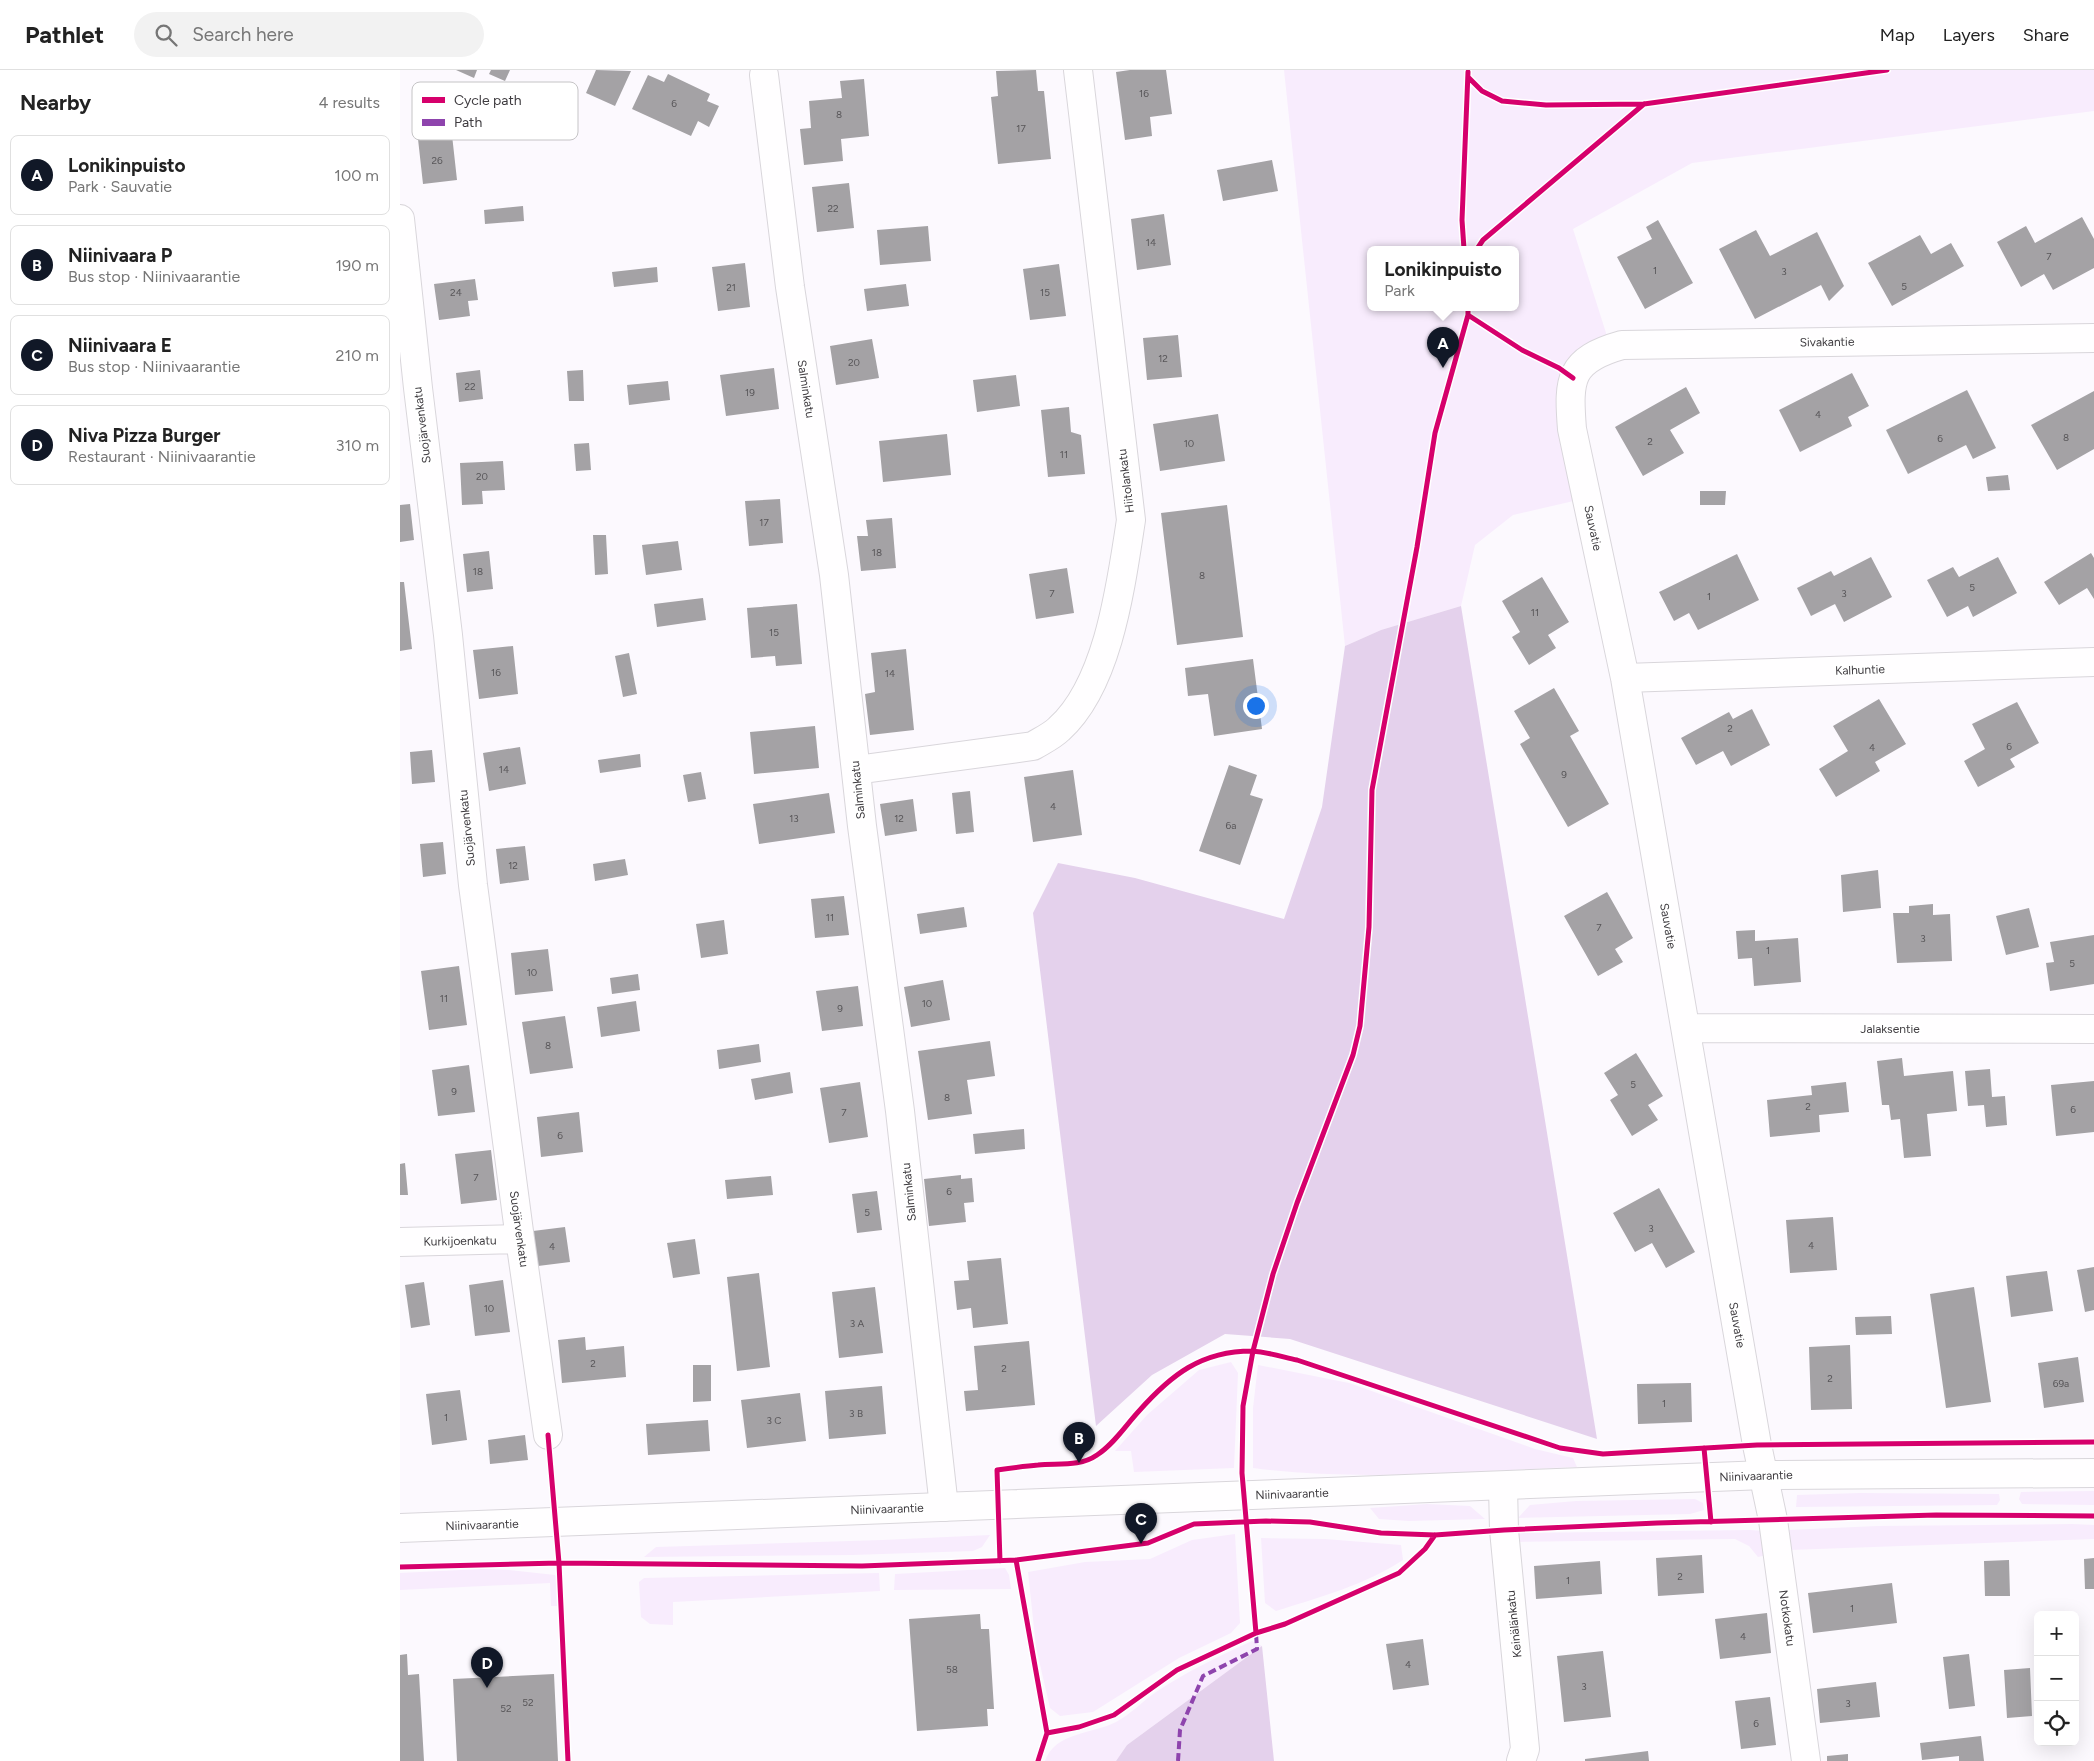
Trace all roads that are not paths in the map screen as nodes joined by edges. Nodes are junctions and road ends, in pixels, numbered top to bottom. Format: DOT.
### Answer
graph roads {
  1 [pos="1078,70"];
  2 [pos="764,72"];
  3 [pos="400,219"];
  4 [pos="2094,338"];
  5 [pos="1573,378"];
  6 [pos="2094,662"];
  7 [pos="1625,678"];
  8 [pos="856,770"];
  9 [pos="1686,1028"];
  10 [pos="2094,1029"];
  11 [pos="520,1239"];
  12 [pos="400,1242"];
  13 [pos="548,1435"];
  14 [pos="2094,1473"];
  15 [pos="1765,1475"];
  16 [pos="1503,1486"];
  17 [pos="944,1507"];
  18 [pos="400,1528"];
  19 [pos="1521,1761"];
  20 [pos="1806,1761"];
  1 -- 8 [label="street, Hiitolankatu"];
  2 -- 8 [label="street, Salminkatu"];
  3 -- 11 [label="street, Suojärvenkatu"];
  4 -- 5 [label="street, Sivakantie"];
  5 -- 7 [label="street, Sauvatie"];
  6 -- 7 [label="street, Kalhuntie"];
  7 -- 9 [label="street, Sauvatie"];
  8 -- 17 [label="street, Salminkatu"];
  9 -- 10 [label="street, Jalaksentie"];
  9 -- 15 [label="street, Sauvatie"];
  11 -- 12 [label="street, Kurkijoenkatu"];
  11 -- 13 [label="street, Suojärvenkatu"];
  14 -- 15 [label="street, Niinivaarantie"];
  15 -- 16 [label="street, Niinivaarantie"];
  15 -- 20 [label="street, Notkokatu"];
  16 -- 17 [label="street, Niinivaarantie"];
  16 -- 19 [label="street, Keinälänkatu"];
  17 -- 18 [label="street, Niinivaarantie"];
}
